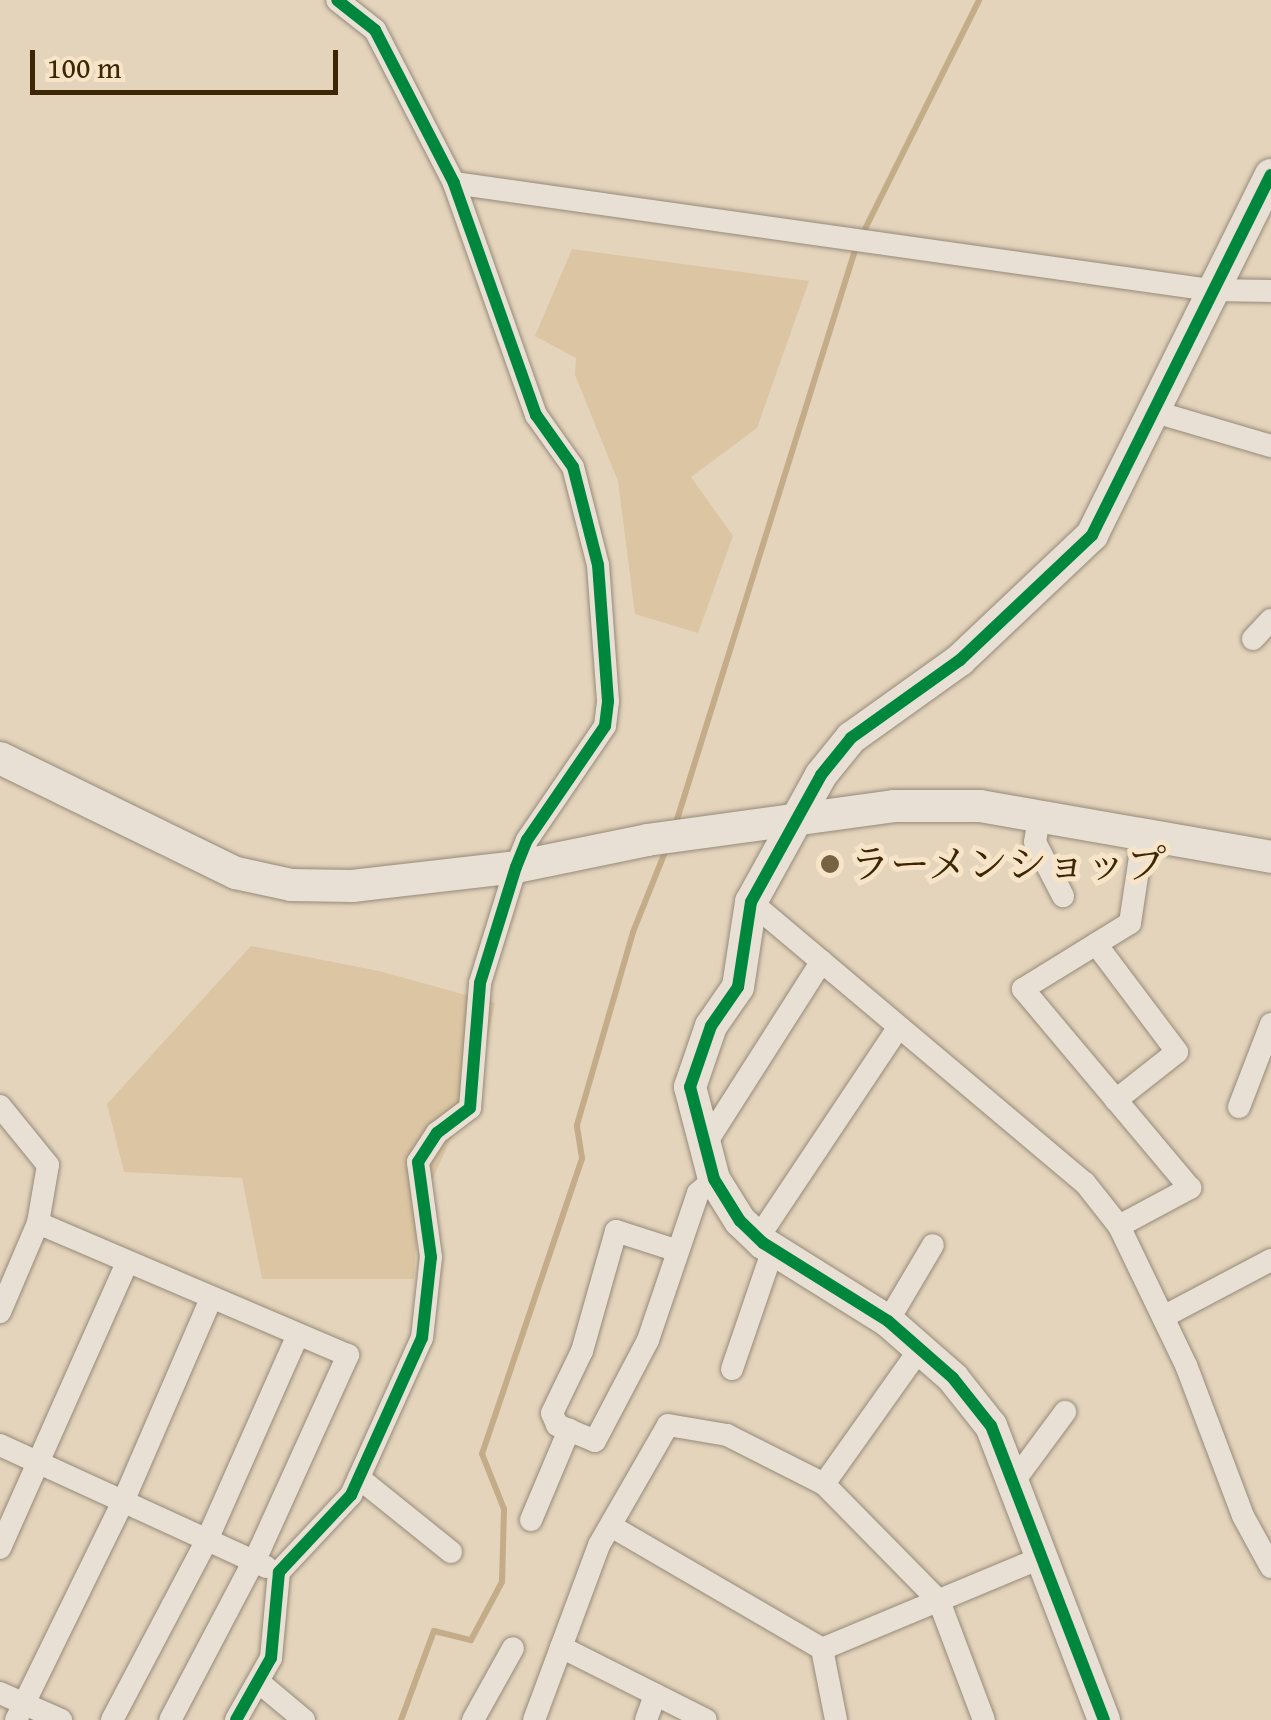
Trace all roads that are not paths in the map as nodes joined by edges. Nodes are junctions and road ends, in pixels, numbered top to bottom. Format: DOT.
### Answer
graph roads {
  1 [pos="337,0"];
  2 [pos="1271,175"];
  3 [pos="454,183"];
  4 [pos="1211,290"];
  5 [pos="1271,291"];
  6 [pos="1152,411"];
  7 [pos="1271,446"];
  8 [pos="1271,620"];
  9 [pos="1253,639"];
  10 [pos="0,758"];
  11 [pos="1039,817"];
  12 [pos="794,818"];
  13 [pos="1143,837"];
  14 [pos="1271,857"];
  15 [pos="516,867"];
  16 [pos="1063,896"];
  17 [pos="751,902"];
  18 [pos="1096,944"];
  19 [pos="822,961"];
  20 [pos="1271,1024"];
  21 [pos="898,1028"];
  22 [pos="1116,1100"];
  23 [pos="0,1106"];
  24 [pos="1239,1107"];
  25 [pos="704,1146"];
  26 [pos="714,1179"];
  27 [pos="38,1223"];
  28 [pos="1118,1226"];
  29 [pos="766,1244"];
  30 [pos="933,1245"];
  31 [pos="676,1250"];
  32 [pos="1271,1260"];
  33 [pos="127,1262"];
  34 [pos="9,1265"];
  35 [pos="211,1299"];
  36 [pos="0,1312"];
  37 [pos="1163,1317"];
  38 [pos="888,1321"];
  39 [pos="298,1334"];
  40 [pos="920,1349"];
  41 [pos="732,1369"];
  42 [pos="1065,1412"];
  43 [pos="569,1430"];
  44 [pos="0,1445"];
  45 [pos="40,1462"];
  46 [pos="358,1478"];
  47 [pos="1014,1480"];
  48 [pos="824,1484"];
  49 [pos="123,1502"];
  50 [pos="531,1520"];
  51 [pos="611,1526"];
  52 [pos="207,1540"];
  53 [pos="0,1548"];
  54 [pos="451,1552"];
  55 [pos="1041,1558"];
  56 [pos="254,1562"];
  57 [pos="1271,1568"];
  58 [pos="279,1572"];
  59 [pos="939,1602"];
  60 [pos="561,1647"];
  61 [pos="512,1648"];
  62 [pos="822,1649"];
  63 [pos="261,1684"];
  64 [pos="0,1693"];
  65 [pos="655,1695"];
  66 [pos="20,1712"];
  67 [pos="61,1720"];
  68 [pos="112,1720"];
  69 [pos="170,1720"];
  70 [pos="236,1720"];
  71 [pos="304,1720"];
  72 [pos="472,1720"];
  73 [pos="534,1720"];
  74 [pos="646,1720"];
  75 [pos="706,1720"];
  76 [pos="836,1720"];
  77 [pos="984,1720"];
  78 [pos="1104,1720"];
  1 -- 3 [label="street"];
  2 -- 4 [label="street"];
  3 -- 4 [label="street"];
  3 -- 15 [label="street"];
  4 -- 5 [label="street"];
  4 -- 6 [label="street"];
  6 -- 7 [label="street"];
  6 -- 12 [label="street"];
  8 -- 9 [label="street"];
  10 -- 15 [label="street"];
  11 -- 12 [label="street"];
  11 -- 13 [label="street"];
  11 -- 16 [label="street"];
  12 -- 15 [label="street"];
  12 -- 17 [label="street"];
  13 -- 14 [label="street"];
  13 -- 18 [label="street"];
  15 -- 46 [label="street"];
  17 -- 19 [label="street"];
  17 -- 25 [label="street"];
  18 -- 22 [label="street"];
  18 -- 22 [label="street"];
  19 -- 21 [label="street"];
  19 -- 25 [label="street"];
  20 -- 24 [label="street"];
  21 -- 28 [label="street"];
  21 -- 29 [label="street"];
  22 -- 28 [label="street"];
  23 -- 27 [label="street"];
  25 -- 26 [label="street"];
  26 -- 29 [label="street"];
  26 -- 31 [label="street"];
  27 -- 33 [label="street"];
  27 -- 34 [label="street"];
  28 -- 37 [label="street"];
  29 -- 38 [label="street"];
  29 -- 41 [label="street"];
  30 -- 38 [label="street"];
  31 -- 43 [label="street"];
  31 -- 43 [label="street"];
  32 -- 37 [label="street"];
  33 -- 35 [label="street"];
  33 -- 45 [label="street"];
  34 -- 36 [label="street"];
  35 -- 39 [label="street"];
  35 -- 49 [label="street"];
  37 -- 57 [label="street"];
  38 -- 40 [label="street"];
  39 -- 52 [label="street"];
  39 -- 56 [label="street"];
  40 -- 47 [label="street"];
  40 -- 48 [label="street"];
  42 -- 47 [label="street"];
  43 -- 50 [label="street"];
  44 -- 45 [label="street"];
  45 -- 49 [label="street"];
  45 -- 53 [label="street"];
  46 -- 54 [label="street"];
  46 -- 58 [label="street"];
  47 -- 55 [label="street"];
  48 -- 51 [label="street"];
  48 -- 59 [label="street"];
  49 -- 52 [label="street"];
  49 -- 66 [label="street"];
  51 -- 60 [label="street"];
  51 -- 62 [label="street"];
  52 -- 56 [label="street"];
  52 -- 68 [label="street"];
  55 -- 59 [label="street"];
  55 -- 78 [label="street"];
  56 -- 58 [label="street"];
  56 -- 69 [label="street"];
  58 -- 63 [label="street"];
  59 -- 62 [label="street"];
  59 -- 77 [label="street"];
  60 -- 65 [label="street"];
  60 -- 73 [label="street"];
  61 -- 72 [label="street"];
  62 -- 76 [label="street"];
  63 -- 70 [label="street"];
  63 -- 71 [label="street"];
  64 -- 66 [label="street"];
  65 -- 74 [label="street"];
  65 -- 75 [label="street"];
  66 -- 67 [label="street"];
}
